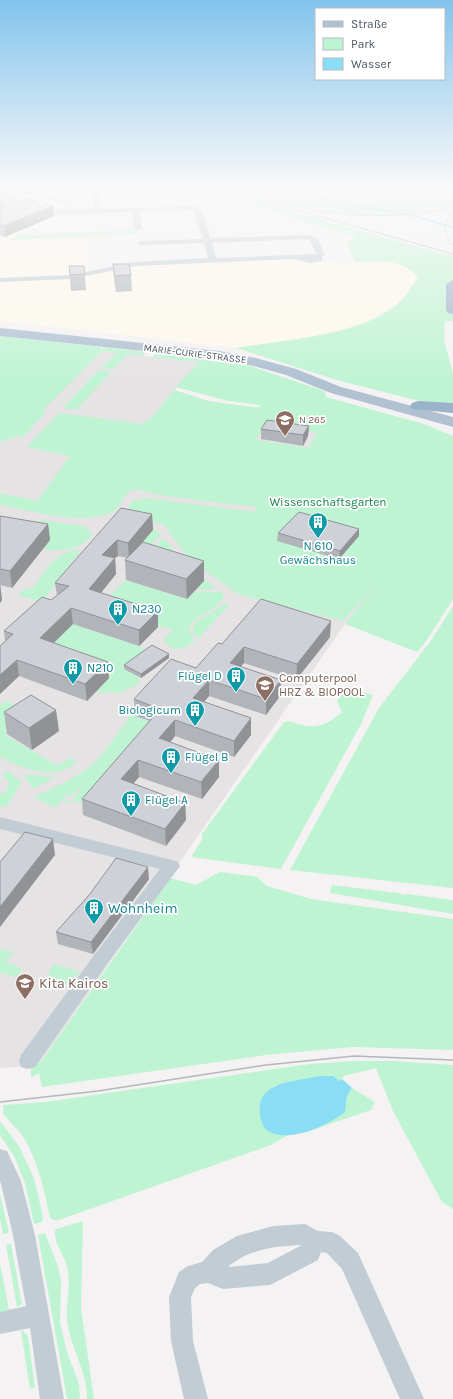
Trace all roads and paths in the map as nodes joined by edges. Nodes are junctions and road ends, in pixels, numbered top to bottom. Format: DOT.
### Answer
graph roads {
  1 [pos="211,251"];
  2 [pos="319,251"];
  3 [pos="213,260"];
  4 [pos="0,280"];
  5 [pos="453,284"];
  6 [pos="453,310"];
  7 [pos="0,328"];
  8 [pos="0,332"];
  9 [pos="418,406"];
  10 [pos="453,408"];
  11 [pos="453,412"];
  12 [pos="453,422"];
  13 [pos="0,823"];
  14 [pos="28,1061"];
  15 [pos="0,1158"];
  16 [pos="314,1241"];
  17 [pos="208,1272"];
  18 [pos="39,1315"];
  19 [pos="0,1323"];
  20 [pos="52,1399"];
  21 [pos="196,1399"];
  22 [pos="412,1399"];
  1 -- 3 [label="street"];
  2 -- 3 [label="street"];
  3 -- 4 [label="street"];
  5 -- 6 [label="highway"];
  7 -- 9 [label="main road, MARIE-CURIE-STRASSE"];
  8 -- 12 [label="main road, MARIE-CURIE-STRASSE"];
  9 -- 10 [label="highway"];
  9 -- 11 [label="main road, MARIE-CURIE-STRASSE"];
  13 -- 14 [label="street"];
  15 -- 18 [label="street"];
  16 -- 17 [label="street"];
  16 -- 17 [label="street"];
  16 -- 22 [label="street"];
  17 -- 21 [label="street"];
  18 -- 19 [label="street"];
  18 -- 20 [label="street"];
}
